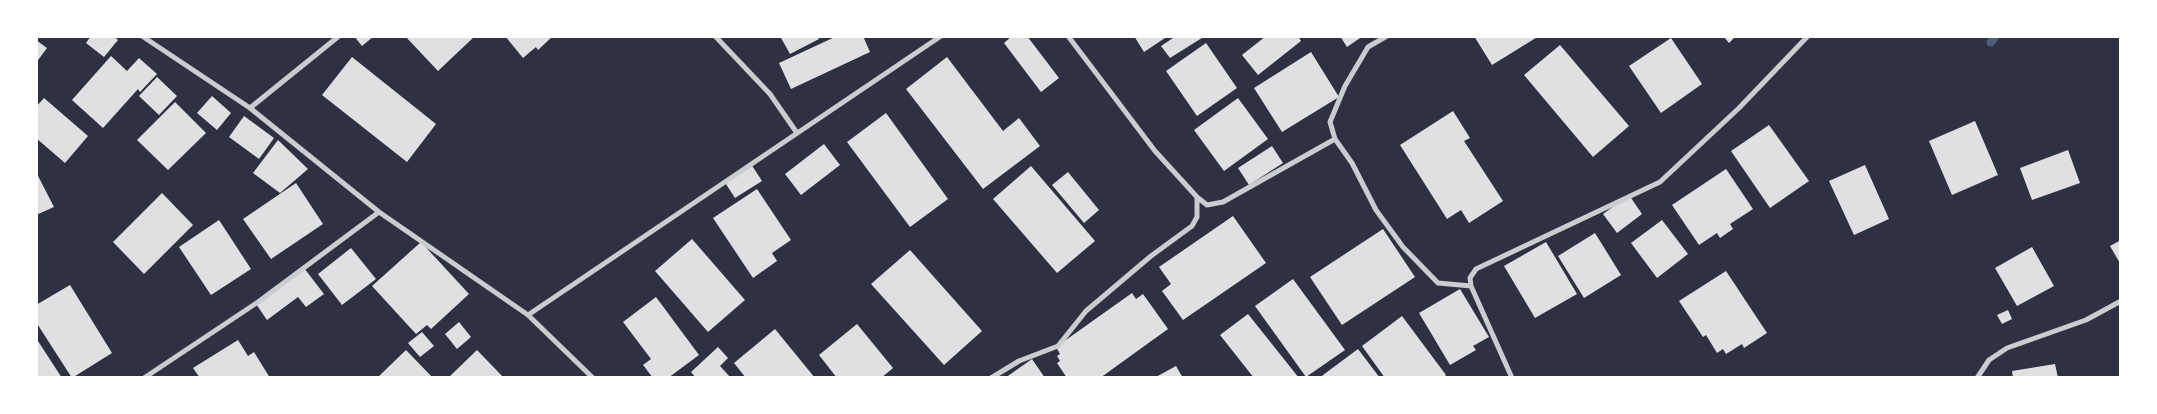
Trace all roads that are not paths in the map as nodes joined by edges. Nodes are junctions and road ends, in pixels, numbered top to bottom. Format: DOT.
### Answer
graph roads {
  1 [pos="142,36"];
  2 [pos="338,36"];
  3 [pos="715,36"];
  4 [pos="941,36"];
  5 [pos="1068,36"];
  6 [pos="1387,36"];
  7 [pos="1808,36"];
  8 [pos="250,108"];
  9 [pos="797,133"];
  10 [pos="1335,139"];
  11 [pos="1197,197"];
  12 [pos="379,212"];
  13 [pos="1470,286"];
  14 [pos="2121,301"];
  15 [pos="528,315"];
  16 [pos="144,378"];
  17 [pos="592,378"];
  18 [pos="991,378"];
  19 [pos="1512,378"];
  20 [pos="1977,378"];
  1 -- 8 [label="street"];
  2 -- 8 [label="street"];
  3 -- 9 [label="street"];
  4 -- 9 [label="street"];
  5 -- 11 [label="street"];
  6 -- 10 [label="street"];
  7 -- 13 [label="street"];
  8 -- 12 [label="street"];
  9 -- 15 [label="street"];
  10 -- 11 [label="street"];
  10 -- 13 [label="street"];
  11 -- 18 [label="street"];
  12 -- 15 [label="street"];
  12 -- 16 [label="street"];
  13 -- 19 [label="street"];
  14 -- 20 [label="street"];
  15 -- 17 [label="street"];
}
